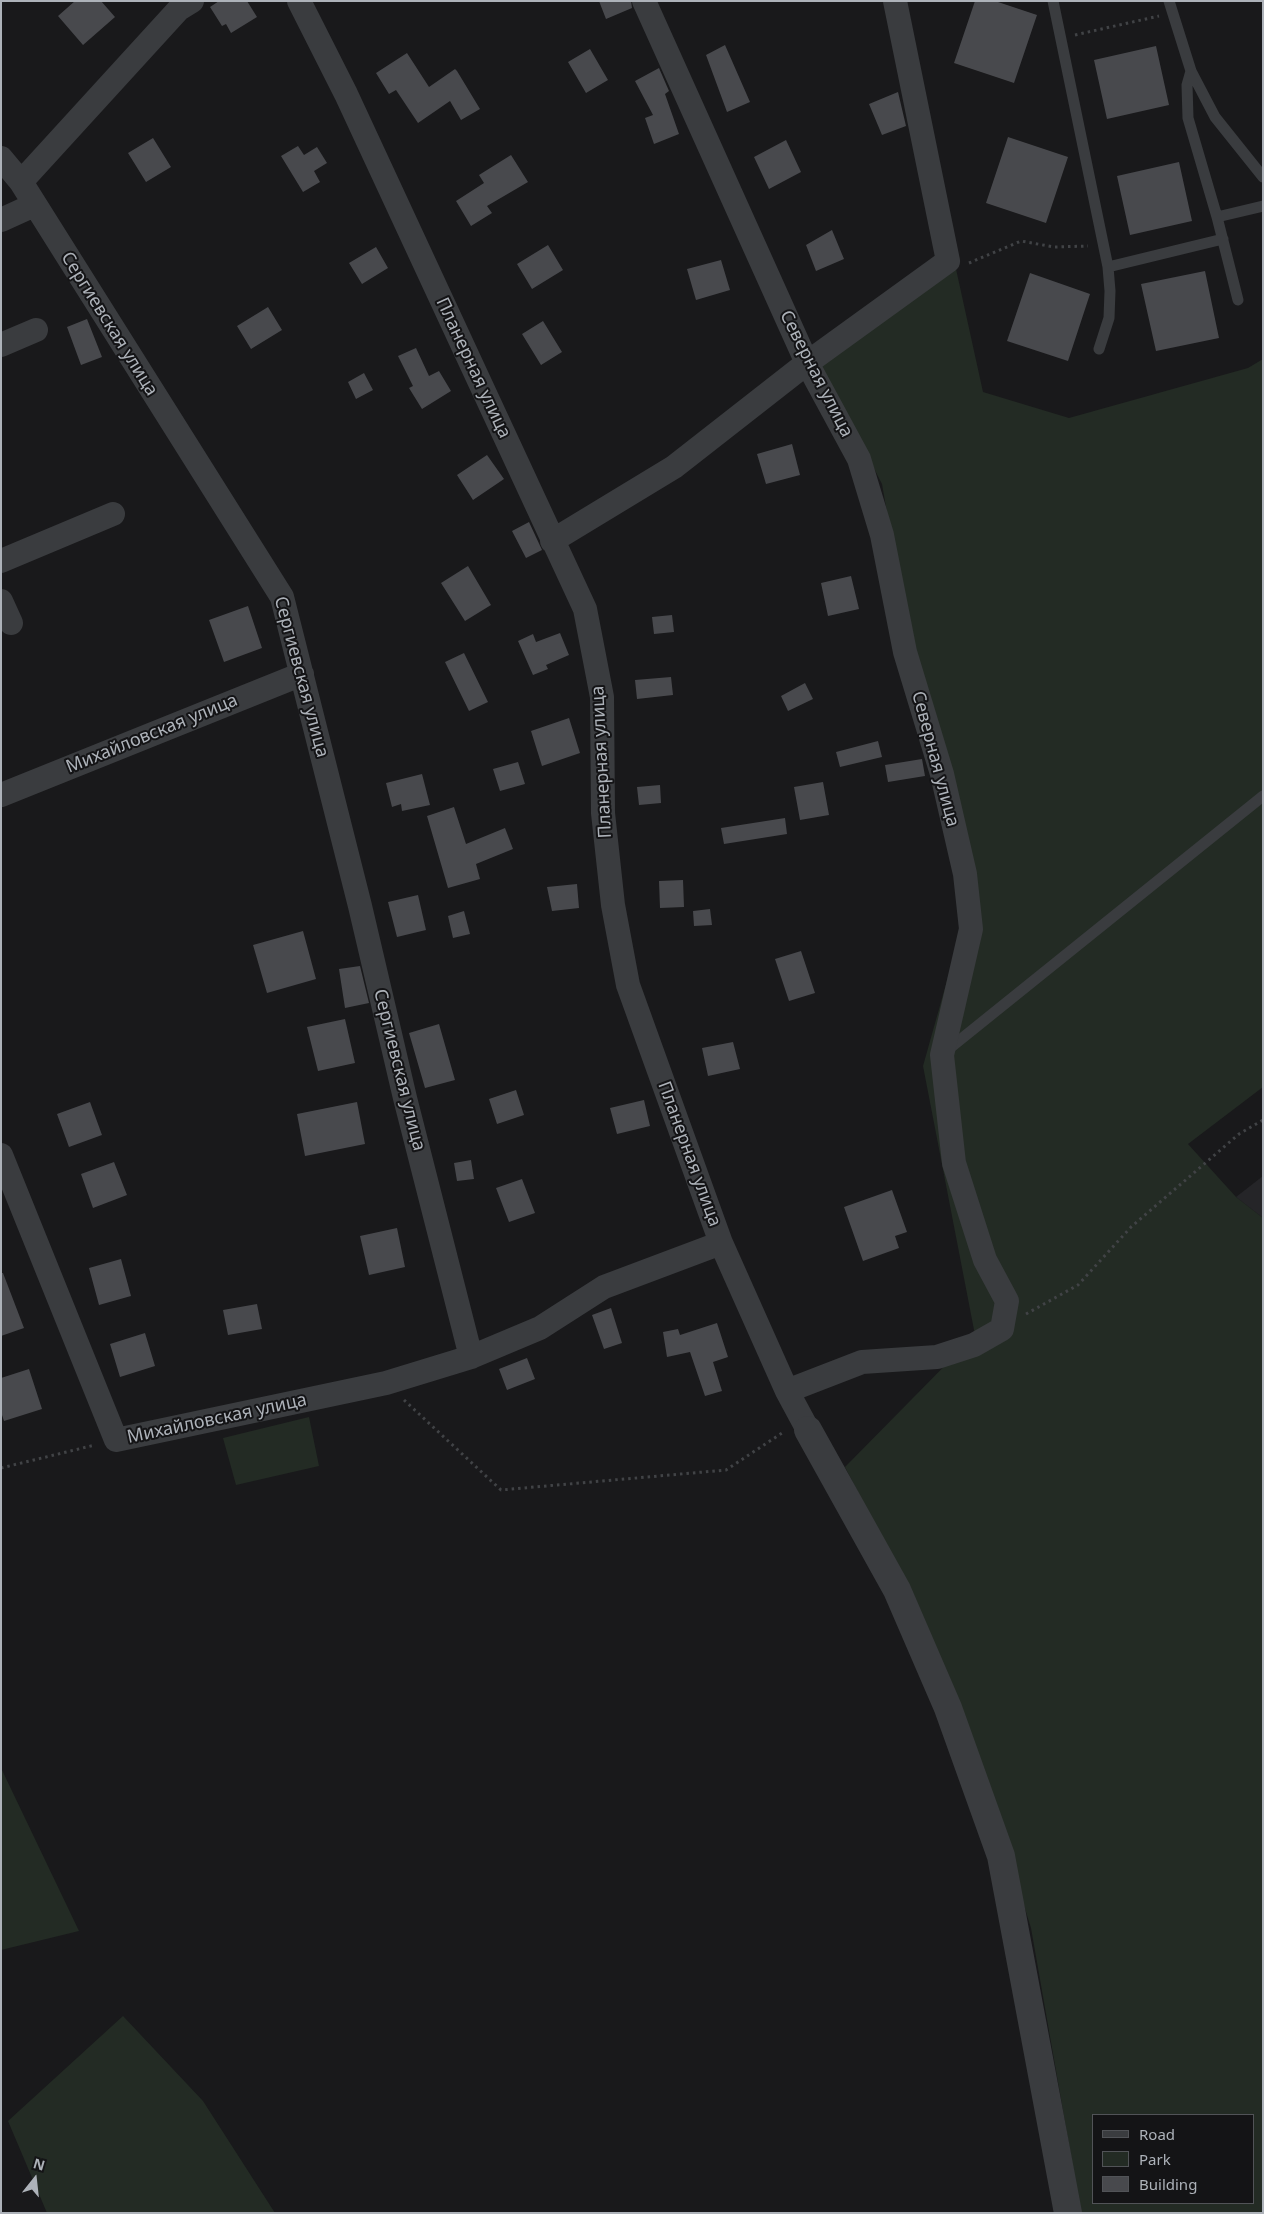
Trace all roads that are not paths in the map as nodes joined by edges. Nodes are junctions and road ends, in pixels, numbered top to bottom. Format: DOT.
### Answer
graph roads {
  1 [pos="192,1"];
  2 [pos="299,1"];
  3 [pos="644,1"];
  4 [pos="895,1"];
  5 [pos="1053,1"];
  6 [pos="1169,1"];
  7 [pos="1192,71"];
  8 [pos="1,158"];
  9 [pos="1263,176"];
  10 [pos="21,182"];
  11 [pos="1263,206"];
  12 [pos="29,208"];
  13 [pos="1218,217"];
  14 [pos="1,220"];
  15 [pos="1223,239"];
  16 [pos="1108,267"];
  17 [pos="1238,300"];
  18 [pos="36,330"];
  19 [pos="1,345"];
  20 [pos="1099,349"];
  21 [pos="807,363"];
  22 [pos="112,514"];
  23 [pos="552,540"];
  24 [pos="1,562"];
  25 [pos="1,601"];
  26 [pos="11,623"];
  27 [pos="302,674"];
  28 [pos="1,795"];
  29 [pos="1263,796"];
  30 [pos="942,1055"];
  31 [pos="1,1155"];
  32 [pos="721,1243"];
  33 [pos="471,1357"];
  34 [pos="787,1391"];
  35 [pos="805,1425"];
  36 [pos="1068,2213"];
  1 -- 10 [label="street"];
  2 -- 23 [label="street, Планерная улица"];
  3 -- 21 [label="street, Северная улица"];
  4 -- 21 [label="street"];
  5 -- 16 [label="lane"];
  6 -- 7 [label="lane"];
  7 -- 9 [label="lane"];
  7 -- 13 [label="lane"];
  8 -- 10 [label="street, Сергиевская улица"];
  10 -- 12 [label="street, Сергиевская улица"];
  11 -- 13 [label="lane"];
  12 -- 14 [label="street"];
  12 -- 27 [label="street, Сергиевская улица"];
  13 -- 15 [label="lane"];
  15 -- 16 [label="lane"];
  15 -- 17 [label="lane"];
  16 -- 20 [label="lane"];
  18 -- 19 [label="street"];
  21 -- 23 [label="street"];
  21 -- 30 [label="street, Северная улица"];
  22 -- 24 [label="street"];
  23 -- 32 [label="street, Планерная улица"];
  25 -- 26 [label="street"];
  27 -- 28 [label="street, Михайловская улица"];
  27 -- 33 [label="street, Сергиевская улица"];
  29 -- 30 [label="lane"];
  30 -- 34 [label="street, Северная улица"];
  31 -- 33 [label="street, Михайловская улица"];
  32 -- 33 [label="street, Михайловская улица"];
  32 -- 34 [label="street, Планерная улица"];
  34 -- 35 [label="street, Планерная улица"];
  35 -- 36 [label="street"];
}
